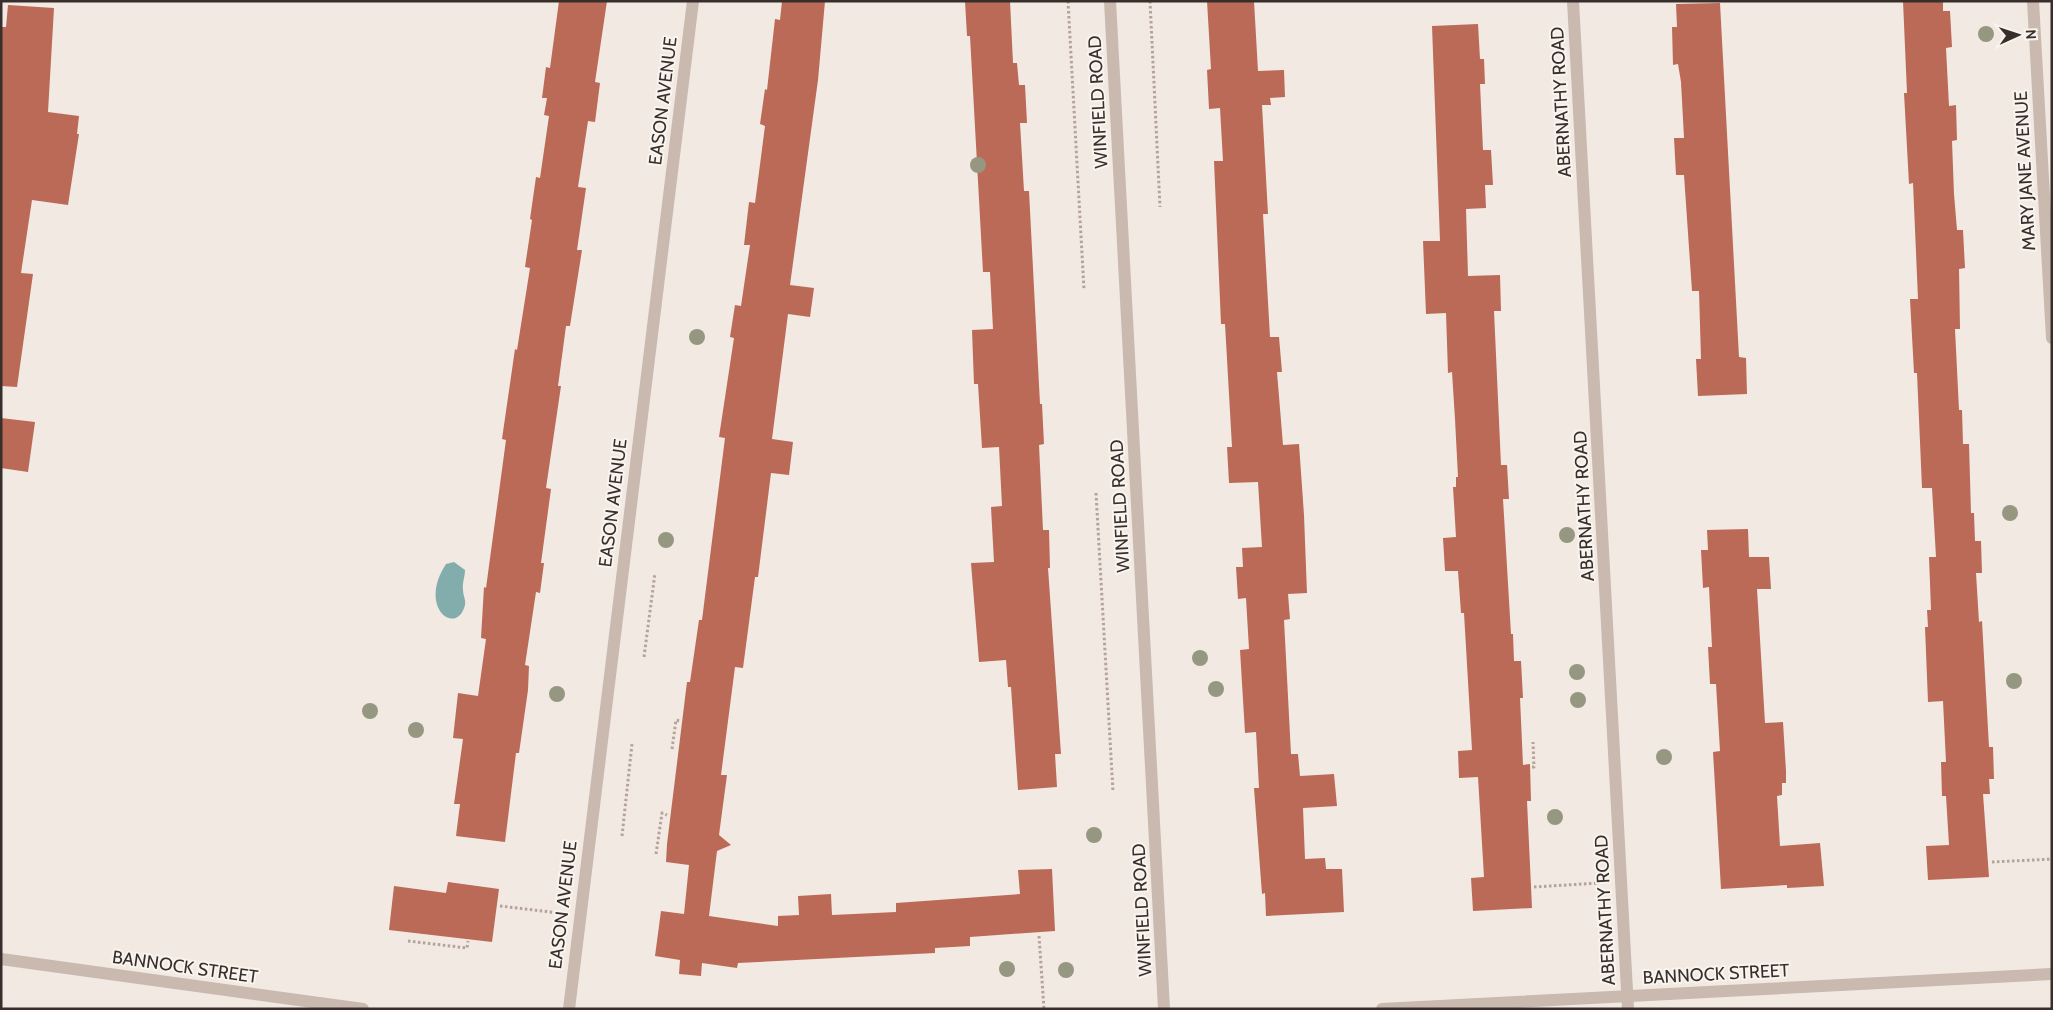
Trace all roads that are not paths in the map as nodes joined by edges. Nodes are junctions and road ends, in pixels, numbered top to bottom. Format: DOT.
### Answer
graph roads {
  1 [pos="692,1"];
  2 [pos="1110,1"];
  3 [pos="1573,1"];
  4 [pos="2033,1"];
  5 [pos="2052,338"];
  6 [pos="1,959"];
  7 [pos="2052,974"];
  8 [pos="1627,1002"];
  9 [pos="363,1009"];
  10 [pos="569,1009"];
  11 [pos="1164,1009"];
  12 [pos="1382,1009"];
  1 -- 10 [label="street, EASON AVENUE"];
  2 -- 11 [label="street, WINFIELD ROAD"];
  3 -- 8 [label="street, ABERNATHY ROAD"];
  4 -- 5 [label="street, MARY JANE AVENUE"];
  6 -- 9 [label="street, BANNOCK STREET"];
  7 -- 8 [label="street, BANNOCK STREET"];
  8 -- 12 [label="street, BANNOCK STREET"];
}
